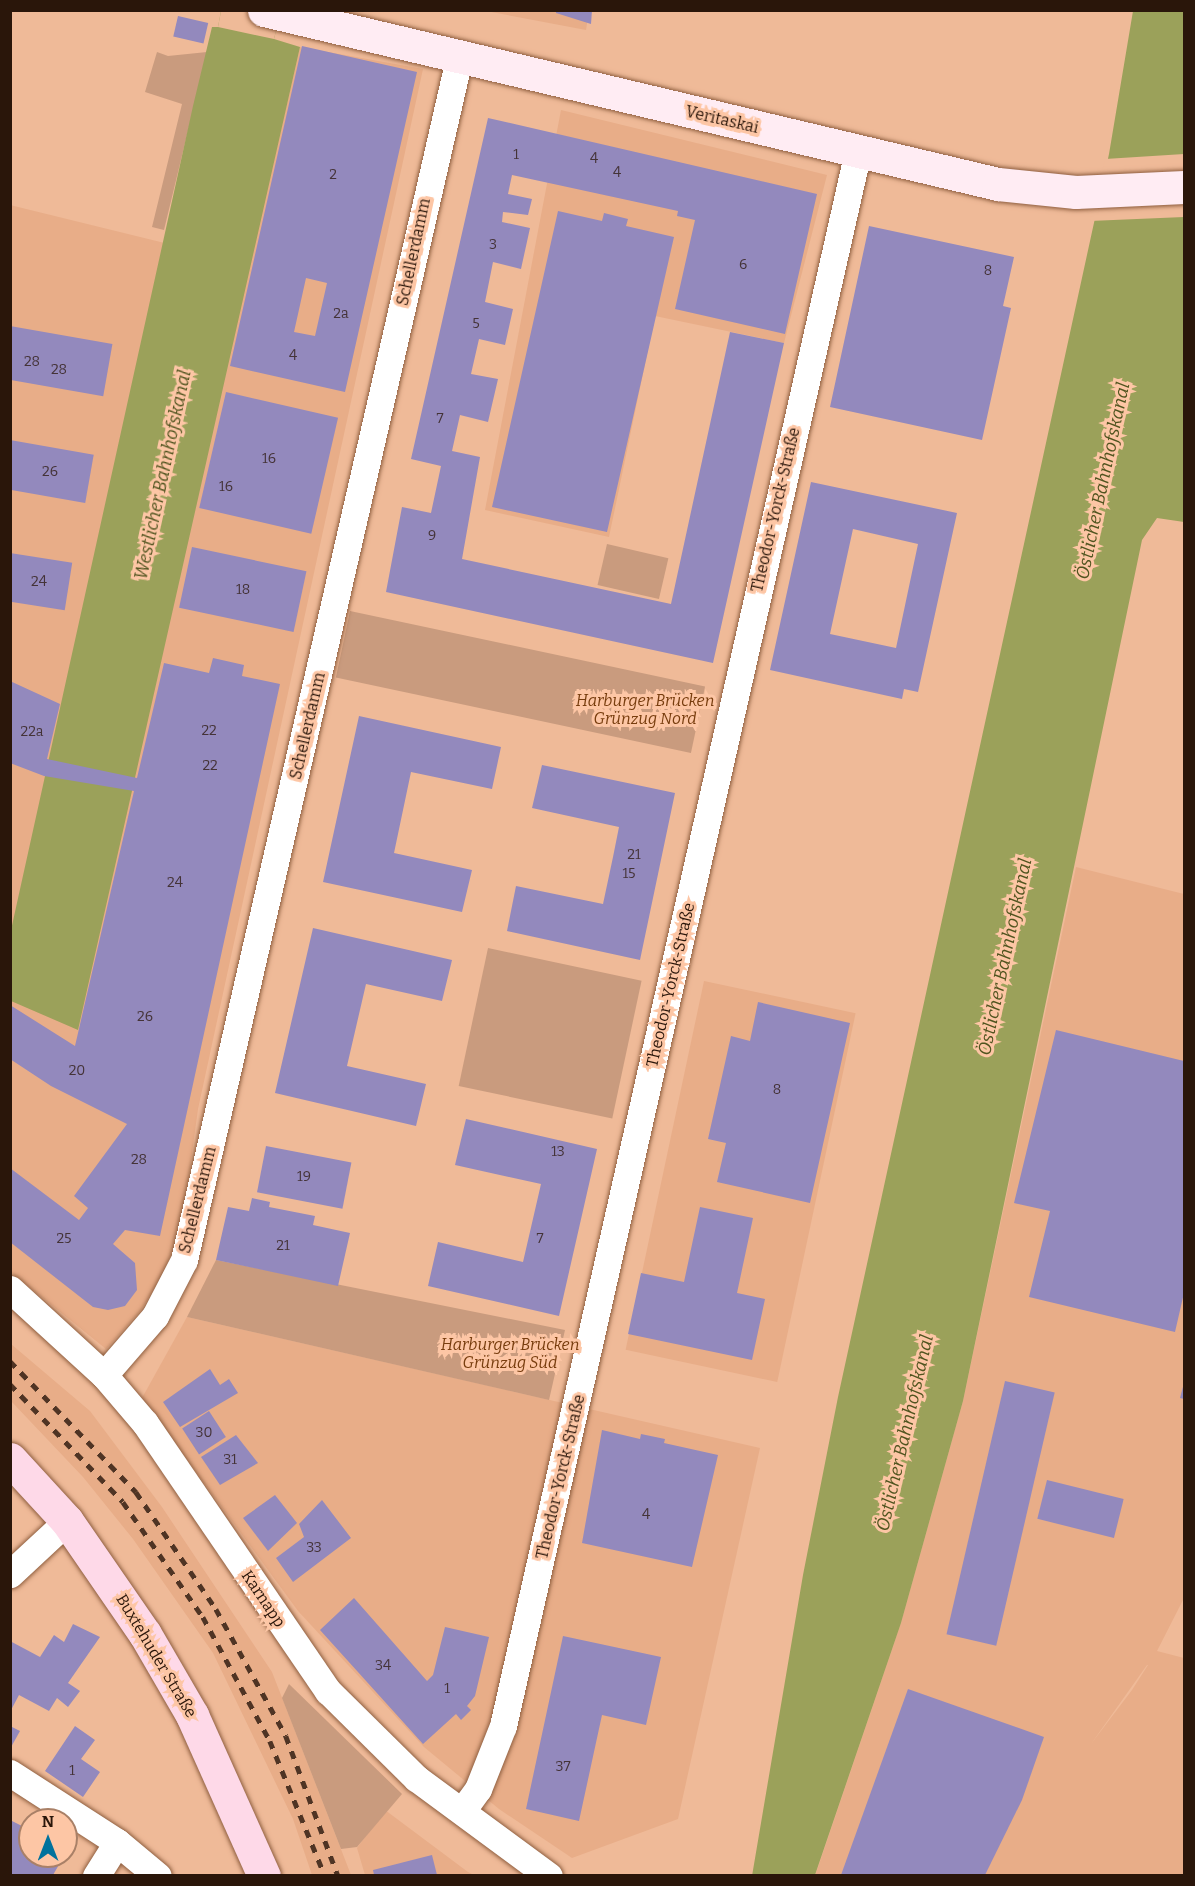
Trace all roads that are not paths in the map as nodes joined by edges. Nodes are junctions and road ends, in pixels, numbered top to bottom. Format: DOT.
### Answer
graph roads {
  1 [pos="272,12"];
  2 [pos="460,54"];
  3 [pos="858,150"];
  4 [pos="1185,187"];
  5 [pos="10,1289"];
  6 [pos="104,1375"];
  7 [pos="10,1459"];
  8 [pos="67,1521"];
  9 [pos="10,1574"];
  10 [pos="10,1773"];
  11 [pos="462,1811"];
  12 [pos="117,1842"];
  13 [pos="96,1875"];
  14 [pos="159,1875"];
  15 [pos="264,1875"];
  16 [pos="549,1875"];
  1 -- 2 [label="main road, Veritaskai"];
  2 -- 3 [label="main road, Veritaskai"];
  2 -- 6 [label="street, Schellerdamm"];
  3 -- 4 [label="main road, Veritaskai"];
  3 -- 11 [label="street, Theodor-Yorck-Straße"];
  5 -- 6 [label="street, Karnapp"];
  6 -- 11 [label="street, Karnapp"];
  7 -- 8 [label="main road, Buxtehuder Straße"];
  8 -- 9 [label="street"];
  8 -- 15 [label="main road, Buxtehuder Straße"];
  10 -- 12 [label="street"];
  11 -- 16 [label="street, Karnapp"];
  12 -- 13 [label="street"];
  12 -- 14 [label="street"];
}
